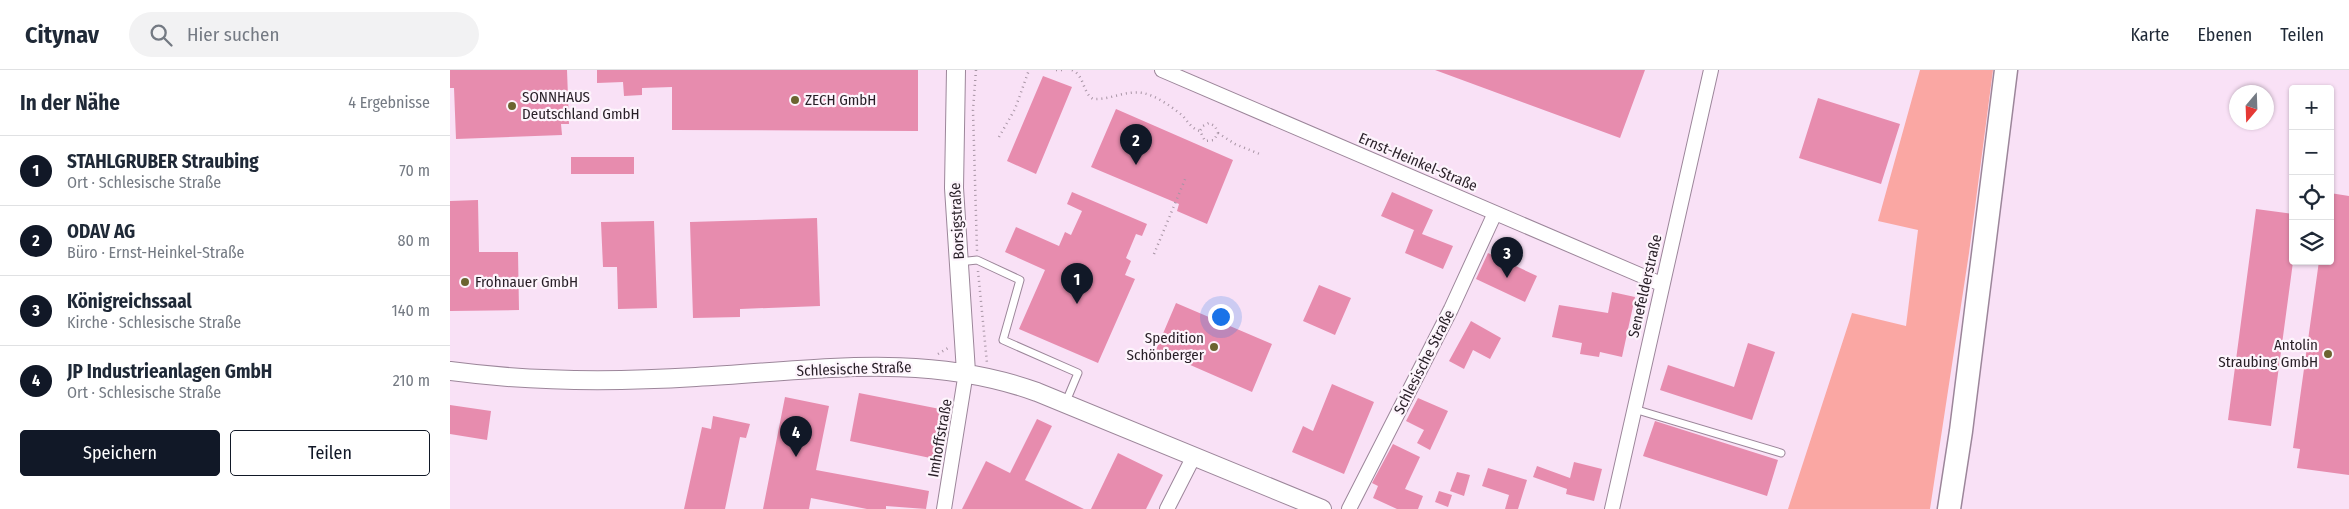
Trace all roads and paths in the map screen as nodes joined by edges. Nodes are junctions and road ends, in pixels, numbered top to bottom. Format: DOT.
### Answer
graph roads {
  1 [pos="956,70"];
  2 [pos="976,70"];
  3 [pos="1029,70"];
  4 [pos="1056,70"];
  5 [pos="1065,70"];
  6 [pos="1072,70"];
  7 [pos="1162,70"];
  8 [pos="1711,70"];
  9 [pos="2006,70"];
  10 [pos="1200,131"];
  11 [pos="1218,133"];
  12 [pos="1000,138"];
  13 [pos="1262,155"];
  14 [pos="1186,177"];
  15 [pos="1495,213"];
  16 [pos="1154,254"];
  17 [pos="977,260"];
  18 [pos="958,262"];
  19 [pos="1661,284"];
  20 [pos="936,356"];
  21 [pos="986,363"];
  22 [pos="966,366"];
  23 [pos="995,366"];
  24 [pos="450,370"];
  25 [pos="1065,404"];
  26 [pos="1634,409"];
  27 [pos="1782,453"];
  28 [pos="1194,456"];
  29 [pos="944,509"];
  30 [pos="1167,509"];
  31 [pos="1322,509"];
  32 [pos="1349,509"];
  33 [pos="1612,509"];
  34 [pos="1949,509"];
  1 -- 18 [label="street, Borsigstraße"];
  2 -- 17 [label="path"];
  3 -- 12 [label="path"];
  4 -- 5 [label="path"];
  6 -- 10 [label="path"];
  7 -- 15 [label="street, Ernst-Heinkel-Straße"];
  8 -- 19 [label="street, Senefelderstraße"];
  9 -- 34 [label="highway"];
  10 -- 11 [label="path"];
  10 -- 11 [label="path"];
  11 -- 13 [label="path"];
  14 -- 16 [label="path"];
  15 -- 19 [label="street, Ernst-Heinkel-Straße"];
  15 -- 32 [label="street, Schlesische Straße"];
  17 -- 18 [label="lane"];
  17 -- 21 [label="path"];
  17 -- 25 [label="lane"];
  18 -- 22 [label="street, Borsigstraße"];
  19 -- 26 [label="street, Senefelderstraße"];
  20 -- 22 [label="path"];
  21 -- 22 [label="path"];
  21 -- 23 [label="path"];
  22 -- 24 [label="street, Schlesische Straße"];
  22 -- 25 [label="street, Schlesische Straße"];
  22 -- 29 [label="street, Imhoffstraße"];
  25 -- 28 [label="street, Schlesische Straße"];
  26 -- 27 [label="lane"];
  26 -- 33 [label="street, Senefelderstraße"];
  28 -- 30 [label="street"];
  28 -- 31 [label="street, Schlesische Straße"];
}
